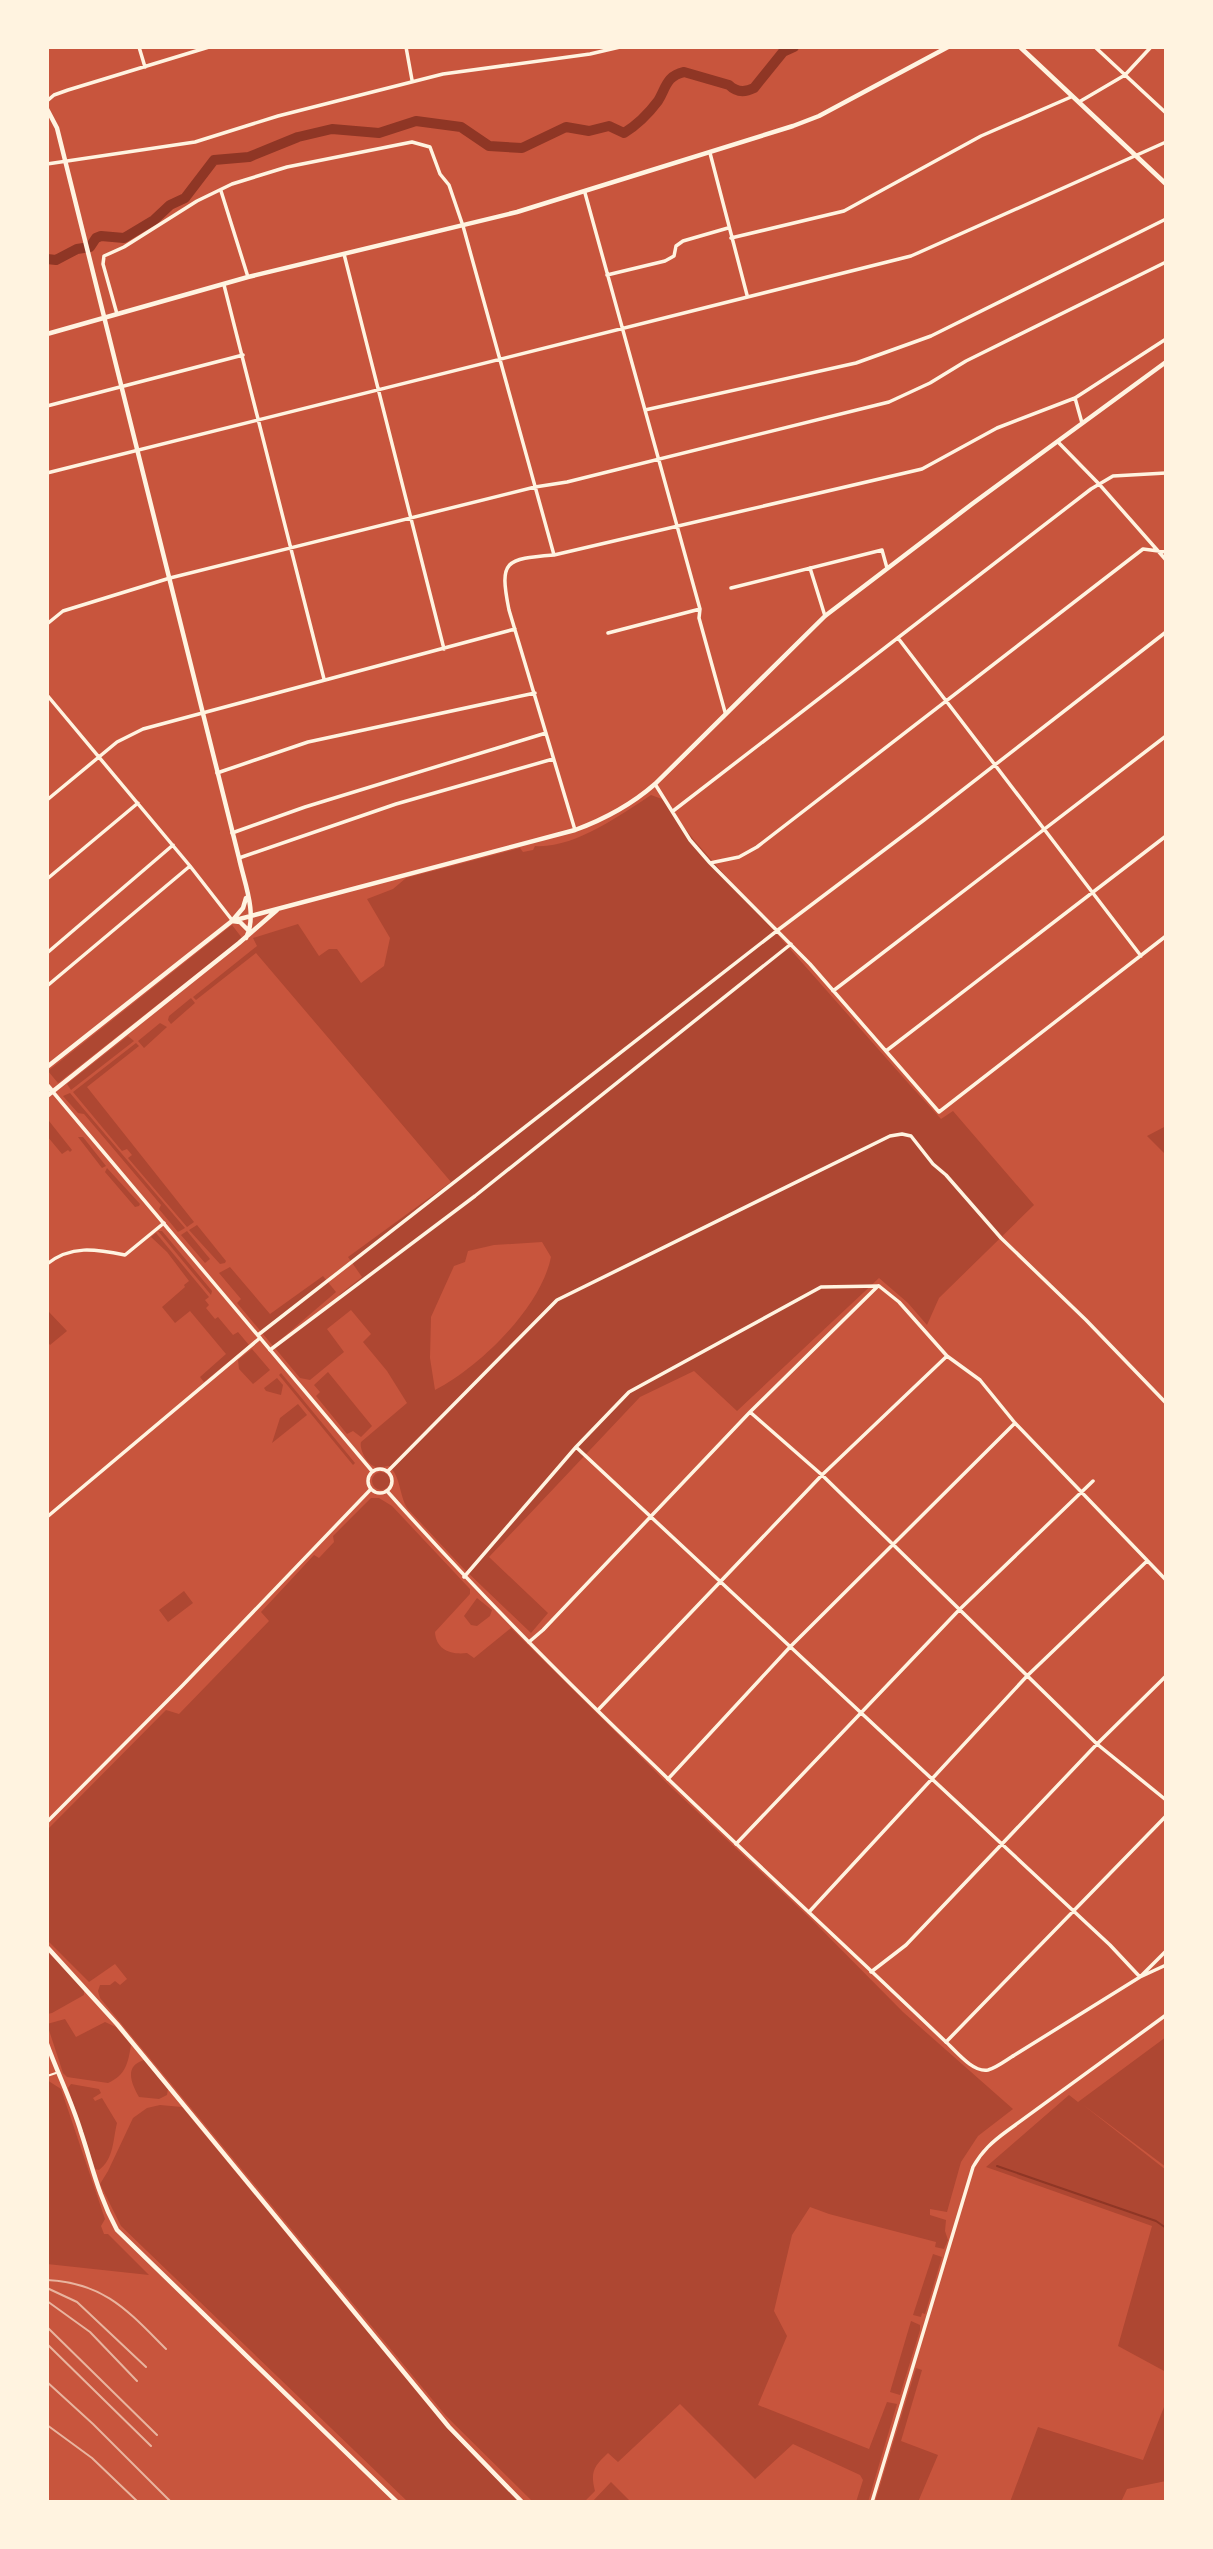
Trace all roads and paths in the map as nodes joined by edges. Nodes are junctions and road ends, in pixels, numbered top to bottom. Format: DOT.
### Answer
graph roads {
  1 [pos="139,47"];
  2 [pos="209,47"];
  3 [pos="406,47"];
  4 [pos="620,47"];
  5 [pos="948,47"];
  6 [pos="1095,47"];
  7 [pos="1151,47"];
  8 [pos="1022,48"];
  9 [pos="145,67"];
  10 [pos="1125,75"];
  11 [pos="412,81"];
  12 [pos="1072,97"];
  13 [pos="47,101"];
  14 [pos="1077,103"];
  15 [pos="47,109"];
  16 [pos="1166,113"];
  17 [pos="1166,142"];
  18 [pos="710,153"];
  19 [pos="1136,157"];
  20 [pos="65,163"];
  21 [pos="47,164"];
  22 [pos="1166,184"];
  23 [pos="222,191"];
  24 [pos="585,193"];
  25 [pos="1166,219"];
  26 [pos="463,226"];
  27 [pos="728,228"];
  28 [pos="731,238"];
  29 [pos="344,254"];
  30 [pos="1166,262"];
  31 [pos="607,275"];
  32 [pos="248,277"];
  33 [pos="224,285"];
  34 [pos="747,295"];
  35 [pos="117,314"];
  36 [pos="104,318"];
  37 [pos="621,327"];
  38 [pos="47,334"];
  39 [pos="1166,339"];
  40 [pos="243,355"];
  41 [pos="501,360"];
  42 [pos="1166,362"];
  43 [pos="121,387"];
  44 [pos="379,388"];
  45 [pos="1075,398"];
  46 [pos="47,406"];
  47 [pos="645,410"];
  48 [pos="258,418"];
  49 [pos="1082,424"];
  50 [pos="1058,442"];
  51 [pos="137,449"];
  52 [pos="657,458"];
  53 [pos="47,472"];
  54 [pos="1166,473"];
  55 [pos="1100,484"];
  56 [pos="535,487"];
  57 [pos="412,519"];
  58 [pos="677,526"];
  59 [pos="291,549"];
  60 [pos="1166,552"];
  61 [pos="1160,553"];
  62 [pos="554,555"];
  63 [pos="1166,560"];
  64 [pos="810,568"];
  65 [pos="887,568"];
  66 [pos="170,578"];
  67 [pos="732,588"];
  68 [pos="701,609"];
  69 [pos="825,616"];
  70 [pos="47,624"];
  71 [pos="515,629"];
  72 [pos="1166,632"];
  73 [pos="608,633"];
  74 [pos="898,638"];
  75 [pos="444,650"];
  76 [pos="324,679"];
  77 [pos="535,693"];
  78 [pos="47,695"];
  79 [pos="947,702"];
  80 [pos="202,712"];
  81 [pos="725,712"];
  82 [pos="547,733"];
  83 [pos="1166,736"];
  84 [pos="100,757"];
  85 [pos="553,759"];
  86 [pos="995,765"];
  87 [pos="217,774"];
  88 [pos="654,784"];
  89 [pos="47,800"];
  90 [pos="138,803"];
  91 [pos="673,811"];
  92 [pos="1044,829"];
  93 [pos="575,830"];
  94 [pos="232,833"];
  95 [pos="1166,836"];
  96 [pos="173,845"];
  97 [pos="239,858"];
  98 [pos="710,863"];
  99 [pos="190,866"];
  100 [pos="47,879"];
  101 [pos="1093,892"];
  102 [pos="247,893"];
  103 [pos="281,907"];
  104 [pos="250,914"];
  105 [pos="232,920"];
  106 [pos="778,930"];
  107 [pos="249,932"];
  108 [pos="1166,936"];
  109 [pos="246,938"];
  110 [pos="791,944"];
  111 [pos="47,953"];
  112 [pos="1141,956"];
  113 [pos="47,986"];
  114 [pos="833,991"];
  115 [pos="886,1051"];
  116 [pos="47,1067"];
  117 [pos="47,1085"];
  118 [pos="53,1092"];
  119 [pos="47,1097"];
  120 [pos="164,1223"];
  121 [pos="47,1264"];
  122 [pos="879,1286"];
  123 [pos="259,1337"];
  124 [pos="270,1350"];
  125 [pos="947,1356"];
  126 [pos="1166,1403"];
  127 [pos="750,1412"];
  128 [pos="1015,1423"];
  129 [pos="576,1447"];
  130 [pos="372,1471"];
  131 [pos="388,1471"];
  132 [pos="822,1475"];
  133 [pos="1093,1481"];
  134 [pos="371,1489"];
  135 [pos="387,1491"];
  136 [pos="1081,1491"];
  137 [pos="649,1516"];
  138 [pos="47,1517"];
  139 [pos="891,1544"];
  140 [pos="1147,1561"];
  141 [pos="464,1577"];
  142 [pos="1166,1580"];
  143 [pos="720,1582"];
  144 [pos="959,1610"];
  145 [pos="529,1642"];
  146 [pos="790,1647"];
  147 [pos="1027,1676"];
  148 [pos="1166,1676"];
  149 [pos="598,1710"];
  150 [pos="861,1714"];
  151 [pos="1097,1744"];
  152 [pos="668,1779"];
  153 [pos="932,1779"];
  154 [pos="1166,1800"];
  155 [pos="1166,1816"];
  156 [pos="47,1822"];
  157 [pos="736,1844"];
  158 [pos="1002,1844"];
  159 [pos="1073,1911"];
  160 [pos="809,1912"];
  161 [pos="47,1947"];
  162 [pos="1166,1951"];
  163 [pos="1166,1965"];
  164 [pos="871,1972"];
  165 [pos="1140,1977"];
  166 [pos="1166,2015"];
  167 [pos="946,2042"];
  168 [pos="47,2044"];
  169 [pos="57,2073"];
  170 [pos="47,2076"];
  171 [pos="397,2502"];
  172 [pos="522,2502"];
  173 [pos="872,2502"];
  1 -- 9 [label="street"];
  2 -- 9 [label="street"];
  3 -- 11 [label="street"];
  4 -- 11 [label="street"];
  5 -- 18 [label="main road"];
  6 -- 10 [label="street"];
  7 -- 10 [label="street"];
  8 -- 12 [label="main road"];
  9 -- 13 [label="street"];
  10 -- 14 [label="street"];
  10 -- 16 [label="street"];
  11 -- 20 [label="street"];
  12 -- 14 [label="main road"];
  12 -- 28 [label="street"];
  14 -- 19 [label="main road"];
  15 -- 20 [label="main road"];
  17 -- 19 [label="street"];
  18 -- 24 [label="main road"];
  18 -- 27 [label="street"];
  19 -- 22 [label="main road"];
  19 -- 34 [label="street"];
  20 -- 21 [label="street"];
  20 -- 36 [label="main road"];
  23 -- 26 [label="street"];
  23 -- 32 [label="street"];
  23 -- 35 [label="street"];
  24 -- 26 [label="main road"];
  24 -- 31 [label="street"];
  25 -- 47 [label="street"];
  26 -- 29 [label="main road"];
  26 -- 41 [label="street"];
  27 -- 28 [label="street"];
  27 -- 31 [label="street"];
  28 -- 34 [label="street"];
  29 -- 32 [label="main road"];
  29 -- 44 [label="street"];
  30 -- 52 [label="street"];
  31 -- 37 [label="street"];
  32 -- 33 [label="main road"];
  33 -- 35 [label="main road"];
  33 -- 40 [label="street"];
  34 -- 37 [label="street"];
  35 -- 36 [label="main road"];
  36 -- 38 [label="main road"];
  36 -- 43 [label="main road"];
  37 -- 41 [label="street"];
  37 -- 47 [label="street"];
  39 -- 45 [label="street"];
  40 -- 43 [label="street"];
  40 -- 48 [label="street"];
  41 -- 44 [label="street"];
  41 -- 56 [label="street"];
  42 -- 49 [label="main road"];
  43 -- 46 [label="street"];
  43 -- 51 [label="main road"];
  44 -- 48 [label="street"];
  44 -- 57 [label="street"];
  45 -- 49 [label="street"];
  45 -- 58 [label="street"];
  47 -- 52 [label="street"];
  48 -- 51 [label="street"];
  48 -- 59 [label="street"];
  49 -- 50 [label="main road"];
  50 -- 55 [label="street"];
  50 -- 65 [label="main road"];
  51 -- 53 [label="street"];
  51 -- 66 [label="main road"];
  52 -- 56 [label="street"];
  52 -- 58 [label="street"];
  54 -- 55 [label="street"];
  55 -- 61 [label="street"];
  55 -- 74 [label="street"];
  56 -- 57 [label="street"];
  56 -- 62 [label="street"];
  57 -- 59 [label="street"];
  57 -- 75 [label="street"];
  58 -- 62 [label="street"];
  58 -- 68 [label="street"];
  59 -- 66 [label="street"];
  59 -- 76 [label="street"];
  60 -- 61 [label="street"];
  61 -- 63 [label="street"];
  61 -- 79 [label="street"];
  62 -- 71 [label="street"];
  64 -- 65 [label="street"];
  64 -- 67 [label="street"];
  64 -- 69 [label="street"];
  65 -- 69 [label="main road"];
  66 -- 70 [label="street"];
  66 -- 80 [label="main road"];
  68 -- 73 [label="street"];
  68 -- 81 [label="street"];
  69 -- 81 [label="main road"];
  71 -- 75 [label="street"];
  71 -- 77 [label="street"];
  72 -- 86 [label="street"];
  74 -- 79 [label="street"];
  74 -- 91 [label="street"];
  75 -- 76 [label="street"];
  76 -- 80 [label="street"];
  77 -- 82 [label="street"];
  77 -- 87 [label="street"];
  78 -- 84 [label="street"];
  79 -- 86 [label="street"];
  79 -- 98 [label="street"];
  80 -- 84 [label="street"];
  80 -- 87 [label="main road"];
  81 -- 88 [label="main road"];
  82 -- 85 [label="street"];
  82 -- 94 [label="street"];
  83 -- 92 [label="street"];
  84 -- 89 [label="street"];
  84 -- 90 [label="street"];
  85 -- 93 [label="street"];
  85 -- 97 [label="street"];
  86 -- 92 [label="street"];
  86 -- 106 [label="street"];
  87 -- 94 [label="main road"];
  88 -- 91 [label="street"];
  88 -- 93 [label="main road"];
  90 -- 96 [label="street"];
  90 -- 100 [label="street"];
  91 -- 98 [label="street"];
  92 -- 101 [label="street"];
  92 -- 114 [label="street"];
  93 -- 103 [label="main road"];
  94 -- 97 [label="main road"];
  95 -- 101 [label="street"];
  96 -- 99 [label="street"];
  96 -- 111 [label="street"];
  97 -- 102 [label="main road"];
  98 -- 106 [label="street"];
  99 -- 105 [label="street"];
  99 -- 113 [label="street"];
  101 -- 112 [label="street"];
  101 -- 115 [label="street"];
  102 -- 104 [label="main road"];
  102 -- 105 [label="main road"];
  103 -- 104 [label="main road"];
  103 -- 109 [label="main road"];
  104 -- 105 [label="main road"];
  104 -- 107 [label="main road"];
  105 -- 107 [label="main road"];
  105 -- 116 [label="main road"];
  106 -- 110 [label="street"];
  106 -- 123 [label="street"];
  107 -- 109 [label="main road"];
  108 -- 112 [label="street"];
  109 -- 118 [label="main road"];
  110 -- 114 [label="street"];
  110 -- 124 [label="street"];
  112 -- 115 [label="street"];
  114 -- 115 [label="street"];
  117 -- 118 [label="main road"];
  118 -- 119 [label="main road"];
  118 -- 120 [label="street"];
  120 -- 121 [label="street"];
  120 -- 123 [label="street"];
  122 -- 125 [label="street"];
  122 -- 127 [label="street"];
  122 -- 129 [label="street"];
  123 -- 124 [label="street"];
  123 -- 138 [label="street"];
  124 -- 130 [label="street"];
  125 -- 128 [label="street"];
  125 -- 132 [label="street"];
  126 -- 131 [label="street"];
  127 -- 132 [label="street"];
  127 -- 137 [label="street"];
  128 -- 136 [label="street"];
  128 -- 139 [label="street"];
  129 -- 137 [label="street"];
  129 -- 141 [label="street"];
  130 -- 131 [label="street"];
  130 -- 134 [label="street"];
  131 -- 135 [label="street"];
  132 -- 139 [label="street"];
  132 -- 143 [label="street"];
  133 -- 136 [label="street"];
  134 -- 135 [label="street"];
  134 -- 156 [label="street"];
  135 -- 141 [label="street"];
  136 -- 140 [label="street"];
  136 -- 144 [label="street"];
  137 -- 143 [label="street"];
  137 -- 145 [label="street"];
  139 -- 144 [label="street"];
  139 -- 146 [label="street"];
  140 -- 142 [label="street"];
  140 -- 147 [label="street"];
  141 -- 145 [label="street"];
  143 -- 146 [label="street"];
  143 -- 149 [label="street"];
  144 -- 147 [label="street"];
  144 -- 150 [label="street"];
  145 -- 149 [label="street"];
  146 -- 150 [label="street"];
  146 -- 152 [label="street"];
  147 -- 151 [label="street"];
  147 -- 153 [label="street"];
  148 -- 151 [label="street"];
  149 -- 152 [label="street"];
  150 -- 153 [label="street"];
  150 -- 157 [label="street"];
  151 -- 154 [label="street"];
  151 -- 158 [label="street"];
  152 -- 157 [label="street"];
  153 -- 158 [label="street"];
  153 -- 160 [label="street"];
  155 -- 159 [label="street"];
  157 -- 160 [label="street"];
  158 -- 159 [label="street"];
  158 -- 164 [label="street"];
  159 -- 165 [label="street"];
  159 -- 167 [label="street"];
  160 -- 164 [label="street"];
  161 -- 172 [label="main road"];
  162 -- 165 [label="street"];
  163 -- 165 [label="street"];
  164 -- 167 [label="street"];
  165 -- 167 [label="street"];
  166 -- 173 [label="street"];
  168 -- 169 [label="main road"];
  169 -- 170 [label="lane"];
  169 -- 171 [label="main road"];
}
